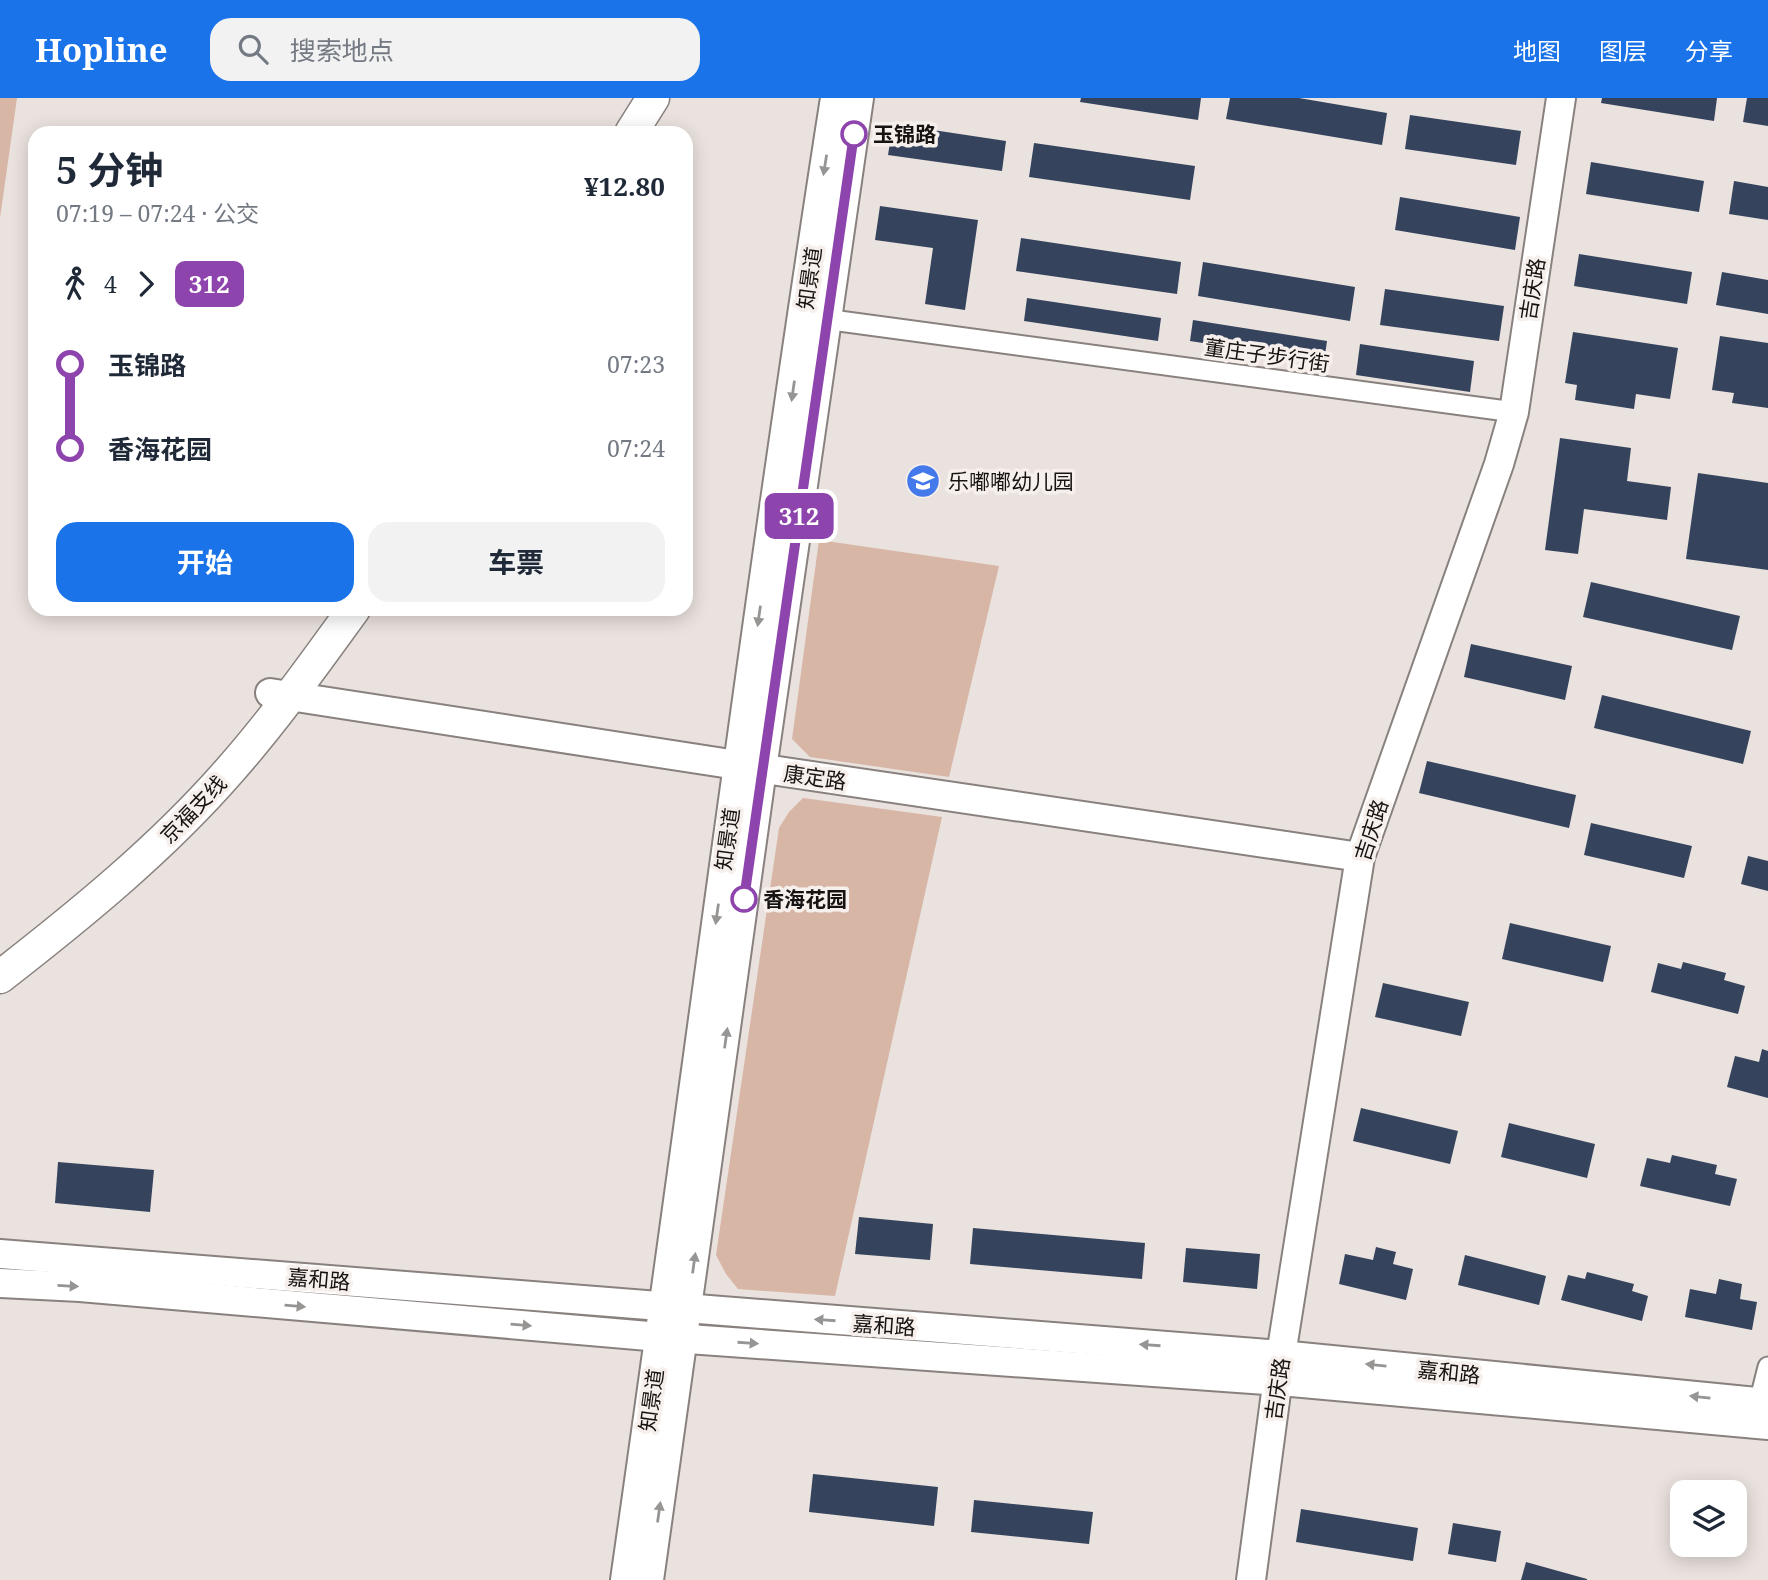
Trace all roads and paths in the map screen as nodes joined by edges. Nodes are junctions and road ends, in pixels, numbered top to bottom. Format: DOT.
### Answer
graph roads {
  1 [pos="653,98"];
  2 [pos="677,98"];
  3 [pos="835,98"];
  4 [pos="859,98"];
  5 [pos="1561,98"];
  6 [pos="635,126"];
  7 [pos="660,126"];
  8 [pos="816,318"];
  9 [pos="1514,412"];
  10 [pos="324,616"];
  11 [pos="348,616"];
  12 [pos="281,695"];
  13 [pos="750,767"];
  14 [pos="1360,857"];
  15 [pos="0,952"];
  16 [pos="0,977"];
  17 [pos="0,1254"];
  18 [pos="0,1283"];
  19 [pos="676,1309"];
  20 [pos="672,1338"];
  21 [pos="1768,1367"];
  22 [pos="1279,1368"];
  23 [pos="1765,1410"];
  24 [pos="625,1580"];
  25 [pos="649,1580"];
  26 [pos="1251,1580"];
  1 -- 6 [label="main road"];
  2 -- 7 [label="main road"];
  3 -- 8 [label="main road, 知景道, one-way"];
  4 -- 8 [label="main road, 知景道"];
  5 -- 9 [label="main road, 吉庆路"];
  8 -- 9 [label="street, 董庄子步行街"];
  8 -- 13 [label="main road, 知景道"];
  9 -- 14 [label="main road, 吉庆路"];
  10 -- 12 [label="main road, 京福支线"];
  11 -- 12 [label="main road, 京福支线"];
  12 -- 13 [label="main road, 康定路"];
  12 -- 15 [label="main road, 京福支线"];
  12 -- 16 [label="main road, 京福支线"];
  13 -- 14 [label="main road, 康定路"];
  13 -- 19 [label="main road, 知景道"];
  14 -- 22 [label="main road, 吉庆路"];
  17 -- 19 [label="main road, 嘉和路"];
  18 -- 20 [label="main road, 嘉和路, one-way"];
  19 -- 20 [label="main road, 知景道"];
  22 -- 19 [label="main road, 嘉和路, one-way"];
  20 -- 22 [label="main road, 嘉和路, one-way"];
  20 -- 24 [label="main road, 知景道"];
  25 -- 20 [label="main road, 知景道, one-way"];
  21 -- 23 [label="street"];
  22 -- 23 [label="main road, 嘉和路"];
  22 -- 26 [label="main road, 吉庆路"];
}
